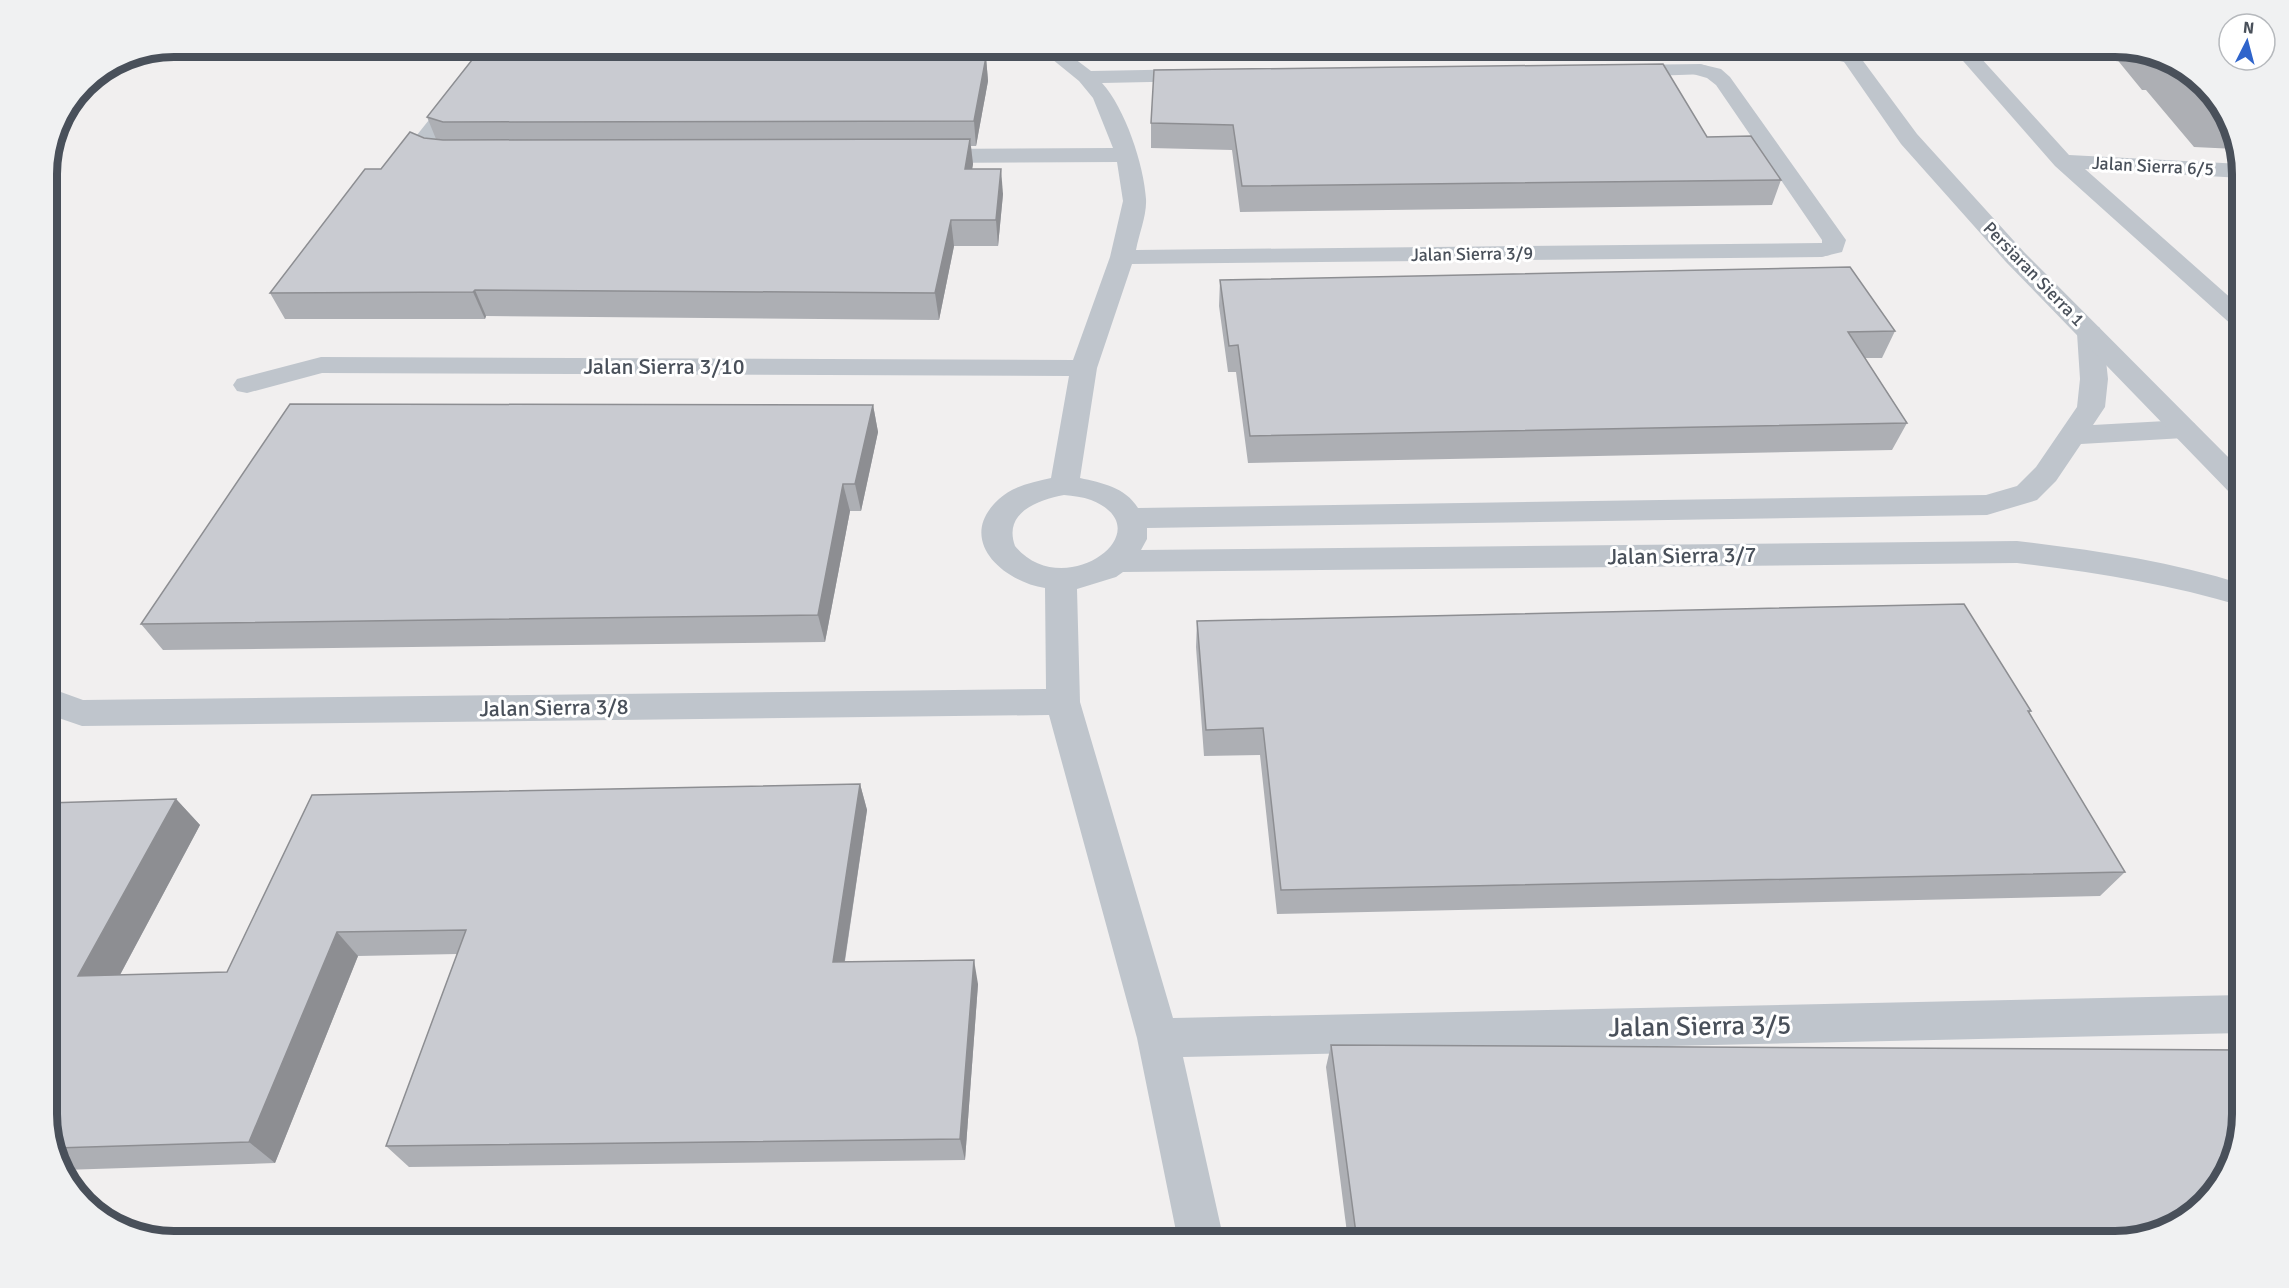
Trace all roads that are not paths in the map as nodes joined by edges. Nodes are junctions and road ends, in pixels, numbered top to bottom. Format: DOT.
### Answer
graph roads {
  1 [pos="493,57"];
  2 [pos="1060,57"];
  3 [pos="1849,57"];
  4 [pos="1969,57"];
  5 [pos="1606,71"];
  6 [pos="1216,75"];
  7 [pos="1086,77"];
  8 [pos="430,150"];
  9 [pos="1127,155"];
  10 [pos="902,156"];
  11 [pos="2064,161"];
  12 [pos="2232,170"];
  13 [pos="1122,257"];
  14 [pos="2232,312"];
  15 [pos="2090,333"];
  16 [pos="1084,368"];
  17 [pos="247,385"];
  18 [pos="2184,429"];
  19 [pos="2072,435"];
  20 [pos="2232,478"];
  21 [pos="1064,485"];
  22 [pos="1987,505"];
  23 [pos="1714,509"];
  24 [pos="1417,513"];
  25 [pos="1132,519"];
  26 [pos="2016,552"];
  27 [pos="1740,555"];
  28 [pos="1426,558"];
  29 [pos="1118,561"];
  30 [pos="1061,579"];
  31 [pos="2232,582"];
  32 [pos="2205,583"];
  33 [pos="2232,592"];
  34 [pos="1063,702"];
  35 [pos="57,703"];
  36 [pos="2232,1014"];
  37 [pos="1158,1038"];
  38 [pos="1199,1231"];
  1 -- 8 [label="street"];
  2 -- 7 [label="street"];
  3 -- 15 [label="street, Persiaran Sierra 1"];
  4 -- 11 [label="street"];
  5 -- 13 [label="street, Jalan Sierra 3/9"];
  6 -- 7 [label="street"];
  7 -- 9 [label="street"];
  9 -- 10 [label="street"];
  9 -- 13 [label="street"];
  11 -- 12 [label="street, Jalan Sierra 6/5"];
  11 -- 14 [label="street"];
  13 -- 16 [label="street"];
  15 -- 18 [label="street, Persiaran Sierra 1"];
  15 -- 19 [label="street, Jalan Sierra 3/7"];
  16 -- 17 [label="street, Jalan Sierra 3/10"];
  16 -- 21 [label="street"];
  18 -- 19 [label="street"];
  18 -- 20 [label="street, Persiaran Sierra 1"];
  19 -- 22 [label="street, Jalan Sierra 3/7"];
  21 -- 25 [label="street"];
  21 -- 30 [label="street"];
  22 -- 23 [label="street, Jalan Sierra 3/7"];
  22 -- 26 [label="street"];
  23 -- 24 [label="street, Jalan Sierra 3/7"];
  23 -- 27 [label="street"];
  24 -- 25 [label="street, Jalan Sierra 3/7"];
  24 -- 28 [label="street"];
  25 -- 29 [label="street"];
  26 -- 27 [label="street, Jalan Sierra 3/7"];
  26 -- 32 [label="street, Jalan Sierra 3/7"];
  27 -- 28 [label="street, Jalan Sierra 3/7"];
  28 -- 29 [label="street, Jalan Sierra 3/7"];
  29 -- 30 [label="street"];
  30 -- 34 [label="street"];
  31 -- 32 [label="street"];
  32 -- 33 [label="street, Jalan Sierra 3/7"];
  34 -- 35 [label="street, Jalan Sierra 3/8"];
  34 -- 37 [label="street"];
  36 -- 37 [label="street, Jalan Sierra 3/5"];
  37 -- 38 [label="street"];
}
